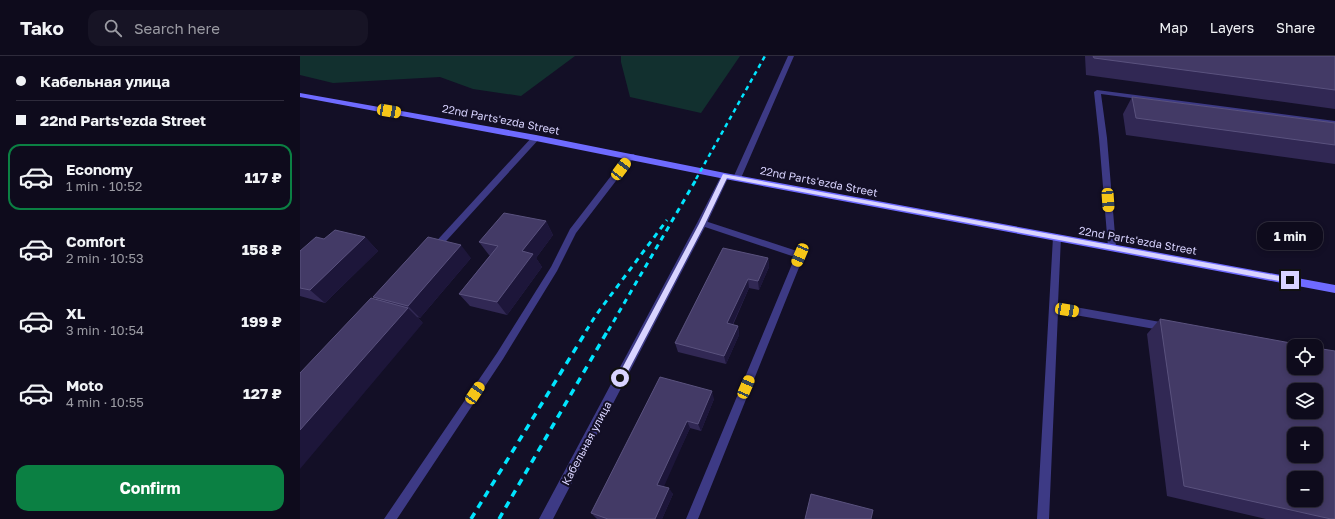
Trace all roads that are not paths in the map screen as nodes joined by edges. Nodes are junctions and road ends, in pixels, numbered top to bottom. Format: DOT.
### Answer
graph roads {
  1 [pos="791,56"];
  2 [pos="300,95"];
  3 [pos="1335,123"];
  4 [pos="536,138"];
  5 [pos="630,156"];
  6 [pos="725,176"];
  7 [pos="736,178"];
  8 [pos="702,224"];
  9 [pos="1057,237"];
  10 [pos="1112,248"];
  11 [pos="428,255"];
  12 [pos="1335,289"];
  13 [pos="1054,308"];
  14 [pos="1178,330"];
  15 [pos="390,519"];
  16 [pos="546,519"];
  17 [pos="692,519"];
  18 [pos="1043,519"];
  1 -- 7 [label="lane"];
  2 -- 4 [label="street, 22nd Parts'ezda Street"];
  3 -- 10 [label="lane"];
  4 -- 5 [label="street, 22nd Parts'ezda Street"];
  4 -- 11 [label="lane"];
  5 -- 6 [label="street, 22nd Parts'ezda Street"];
  5 -- 15 [label="lane"];
  6 -- 7 [label="street, 22nd Parts'ezda Street"];
  6 -- 8 [label="street, Кабельная улица"];
  7 -- 9 [label="street, 22nd Parts'ezda Street"];
  8 -- 16 [label="street, Кабельная улица"];
  8 -- 17 [label="lane"];
  9 -- 10 [label="street, 22nd Parts'ezda Street"];
  9 -- 13 [label="lane"];
  10 -- 12 [label="street, 22nd Parts'ezda Street"];
  13 -- 14 [label="lane"];
  13 -- 18 [label="lane"];
}
